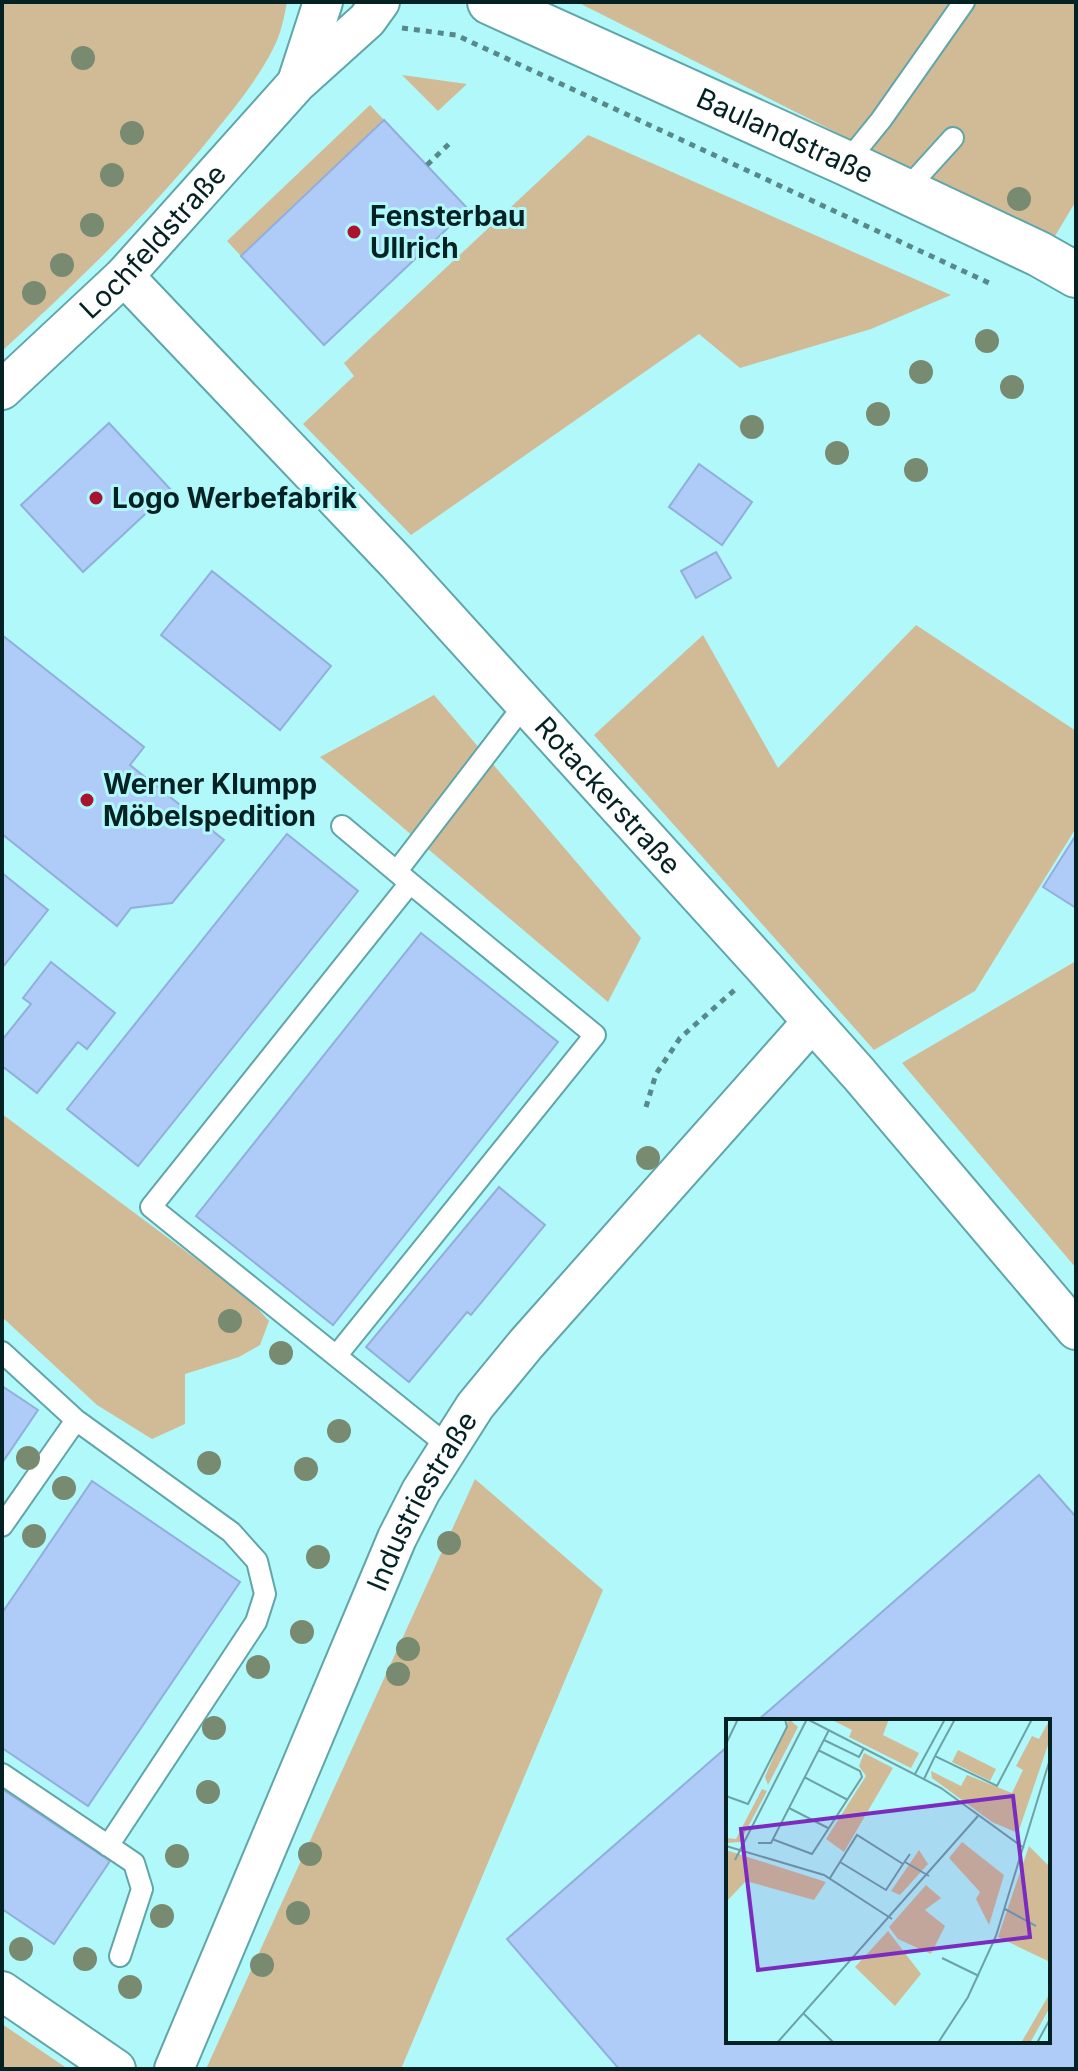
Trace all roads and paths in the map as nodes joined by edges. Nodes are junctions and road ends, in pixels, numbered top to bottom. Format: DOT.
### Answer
graph roads {
  1 [pos="323,2"];
  2 [pos="490,2"];
  3 [pos="964,2"];
  4 [pos="374,11"];
  5 [pos="296,84"];
  6 [pos="953,138"];
  7 [pos="451,142"];
  8 [pos="846,163"];
  9 [pos="427,165"];
  10 [pos="904,192"];
  11 [pos="1076,275"];
  12 [pos="124,276"];
  13 [pos="989,283"];
  14 [pos="2,390"];
  15 [pos="525,704"];
  16 [pos="342,826"];
  17 [pos="404,877"];
  18 [pos="762,965"];
  19 [pos="812,1022"];
  20 [pos="646,1107"];
  21 [pos="1076,1330"];
  22 [pos="2,1352"];
  23 [pos="337,1355"];
  24 [pos="76,1420"];
  25 [pos="448,1446"];
  26 [pos="2,1526"];
  27 [pos="2,1774"];
  28 [pos="108,1846"];
  29 [pos="120,1956"];
  30 [pos="2,1991"];
  31 [pos="116,2069"];
  32 [pos="174,2069"];
  1 -- 5 [label="street, Lochfeldstraße"];
  2 -- 8 [label="street, Baulandstraße"];
  3 -- 8 [label="lane"];
  4 -- 5 [label="street, Lochfeldstraße"];
  4 -- 13 [label="path"];
  5 -- 12 [label="street, Lochfeldstraße"];
  6 -- 10 [label="lane"];
  7 -- 9 [label="path"];
  8 -- 10 [label="street, Baulandstraße"];
  10 -- 11 [label="street, Baulandstraße"];
  12 -- 14 [label="street, Lochfeldstraße"];
  12 -- 15 [label="street, Rotackerstraße"];
  15 -- 17 [label="lane"];
  15 -- 18 [label="street, Rotackerstraße"];
  16 -- 17 [label="lane"];
  17 -- 23 [label="lane"];
  17 -- 23 [label="lane"];
  18 -- 19 [label="street, Rotackerstraße"];
  18 -- 20 [label="path"];
  19 -- 21 [label="street, Rotackerstraße"];
  19 -- 25 [label="street, Industriestraße"];
  22 -- 24 [label="lane"];
  23 -- 25 [label="lane"];
  24 -- 26 [label="lane"];
  24 -- 28 [label="lane"];
  25 -- 32 [label="street, Industriestraße"];
  27 -- 28 [label="lane"];
  28 -- 29 [label="lane"];
  30 -- 31 [label="street"];
}
